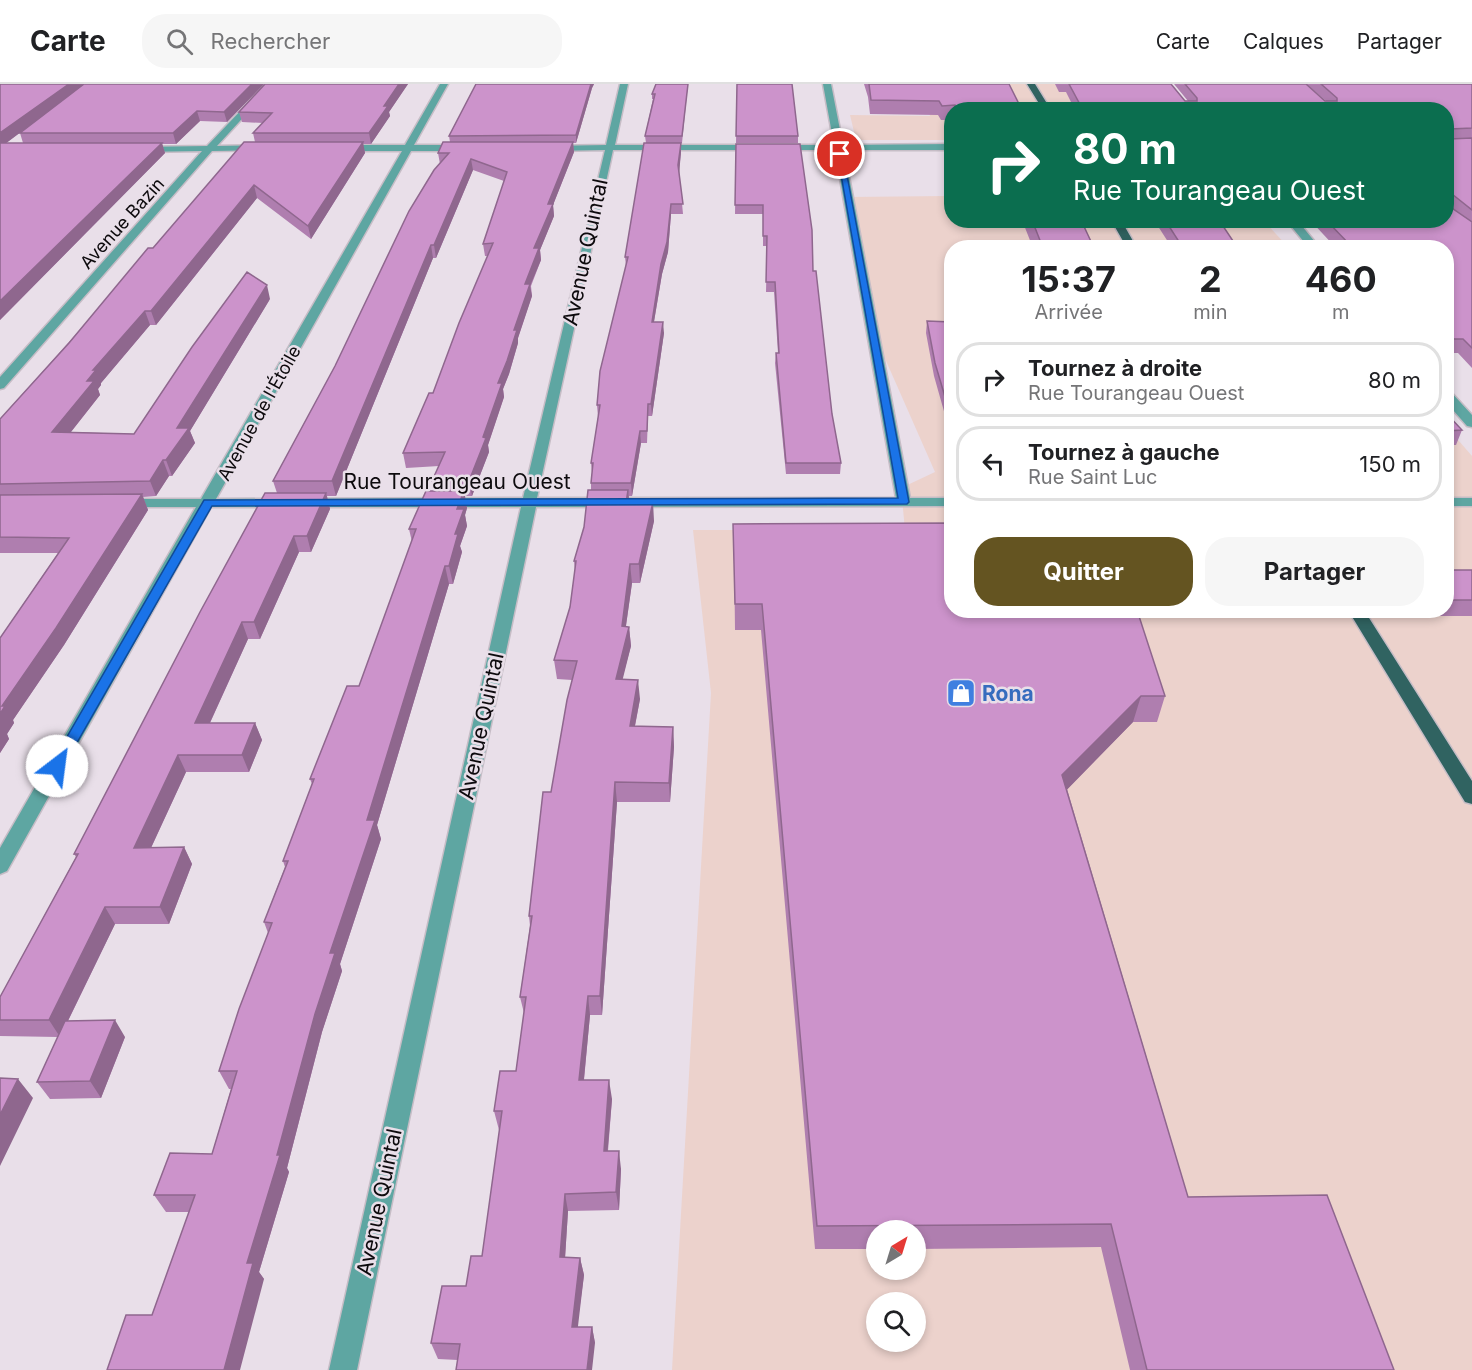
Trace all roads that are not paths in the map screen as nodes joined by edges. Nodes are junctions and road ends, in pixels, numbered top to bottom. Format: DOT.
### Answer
graph roads {
  1 [pos="270,84"];
  2 [pos="444,84"];
  3 [pos="624,84"];
  4 [pos="826,84"];
  5 [pos="1031,84"];
  6 [pos="1042,102"];
  7 [pos="944,147"];
  8 [pos="210,148"];
  9 [pos="268,148"];
  10 [pos="326,148"];
  11 [pos="407,148"];
  12 [pos="476,148"];
  13 [pos="546,148"];
  14 [pos="609,148"];
  15 [pos="839,148"];
  16 [pos="127,149"];
  17 [pos="1298,228"];
  18 [pos="1308,240"];
  19 [pos="0,385"];
  20 [pos="1454,403"];
  21 [pos="1472,423"];
  22 [pos="208,502"];
  23 [pos="530,502"];
  24 [pos="904,502"];
  25 [pos="944,502"];
  26 [pos="1454,502"];
  27 [pos="1472,502"];
  28 [pos="111,504"];
  29 [pos="1361,618"];
  30 [pos="1472,797"];
  31 [pos="0,866"];
  32 [pos="344,1370"];
  1 -- 8 [label="street, Avenue Bazin"];
  2 -- 11 [label="street, Avenue de l'Étoile"];
  3 -- 14 [label="street, Avenue Quintal"];
  4 -- 15 [label="street"];
  5 -- 6 [label="main road"];
  7 -- 15 [label="street"];
  8 -- 9 [label="street"];
  8 -- 16 [label="street"];
  8 -- 19 [label="street, Avenue Bazin"];
  10 -- 11 [label="street"];
  11 -- 12 [label="street"];
  11 -- 22 [label="street, Avenue de l'Étoile"];
  13 -- 14 [label="street"];
  14 -- 15 [label="street"];
  14 -- 23 [label="street, Avenue Quintal"];
  15 -- 24 [label="street"];
  17 -- 18 [label="street"];
  20 -- 21 [label="street"];
  22 -- 23 [label="street, Rue Tourangeau Ouest"];
  22 -- 28 [label="street, Rue Tourangeau Ouest"];
  22 -- 31 [label="street, Avenue de l'Étoile"];
  23 -- 24 [label="street, Rue Tourangeau Ouest"];
  23 -- 32 [label="street, Avenue Quintal"];
  24 -- 25 [label="street, Rue Tourangeau Ouest"];
  26 -- 27 [label="street"];
  29 -- 30 [label="main road"];
}
